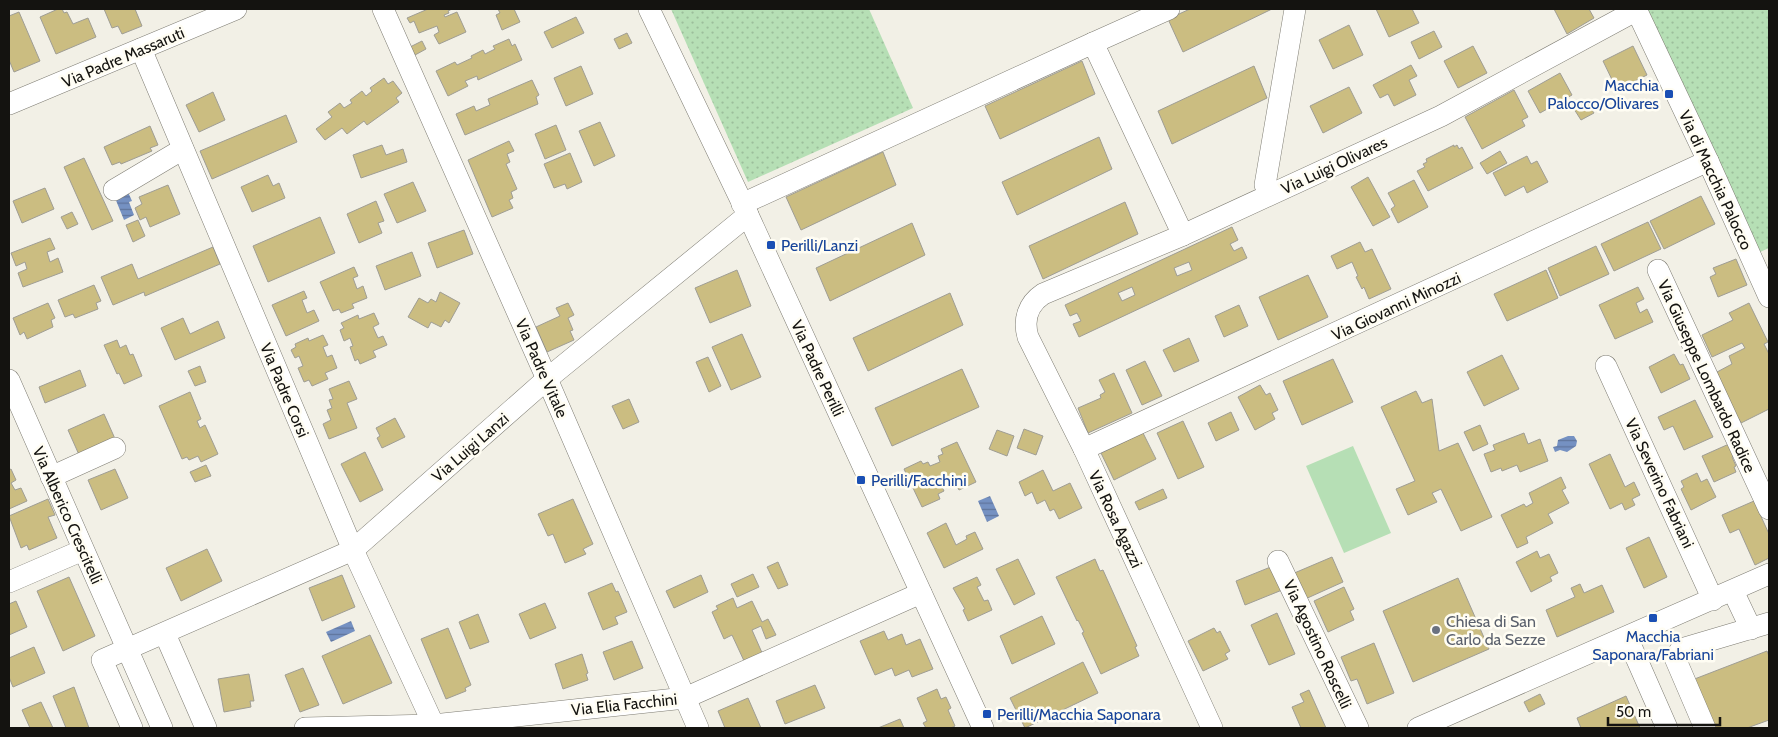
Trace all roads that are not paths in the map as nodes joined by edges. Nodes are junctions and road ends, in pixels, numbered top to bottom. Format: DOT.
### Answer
graph roads {
  1 [pos="236,9"];
  2 [pos="383,9"];
  3 [pos="649,9"];
  4 [pos="1169,9"];
  5 [pos="1296,9"];
  6 [pos="1636,9"];
  7 [pos="1093,43"];
  8 [pos="141,49"];
  9 [pos="9,104"];
  10 [pos="183,149"];
  11 [pos="1708,161"];
  12 [pos="1266,186"];
  13 [pos="114,190"];
  14 [pos="745,210"];
  15 [pos="1183,235"];
  16 [pos="1658,270"];
  17 [pos="1769,297"];
  18 [pos="1029,310"];
  19 [pos="1606,366"];
  20 [pos="547,379"];
  21 [pos="9,380"];
  22 [pos="115,448"];
  23 [pos="1084,449"];
  24 [pos="51,477"];
  25 [pos="1769,508"];
  26 [pos="83,550"];
  27 [pos="352,550"];
  28 [pos="1278,561"];
  29 [pos="1768,576"];
  30 [pos="9,582"];
  31 [pos="1733,590"];
  32 [pos="921,593"];
  33 [pos="1713,600"];
  34 [pos="1760,626"];
  35 [pos="164,634"];
  36 [pos="1627,637"];
  37 [pos="127,650"];
  38 [pos="685,698"];
  39 [pos="434,726"];
  40 [pos="132,728"];
  41 [pos="162,728"];
  42 [pos="206,728"];
  43 [pos="305,728"];
  44 [pos="698,728"];
  45 [pos="984,728"];
  46 [pos="1212,728"];
  47 [pos="1358,728"];
  48 [pos="1418,728"];
  49 [pos="1667,728"];
  50 [pos="1705,728"];
  1 -- 8 [label="street, Via Padre Massaruti"];
  2 -- 20 [label="street, Via Padre Vitale"];
  3 -- 14 [label="street, Via Padre Perilli"];
  4 -- 7 [label="street, Via Luigi Lanzi"];
  5 -- 12 [label="street"];
  6 -- 11 [label="street, Via di Macchia Palocco"];
  6 -- 15 [label="street, Via Luigi Olivares"];
  7 -- 14 [label="street, Via Luigi Lanzi"];
  7 -- 15 [label="street"];
  8 -- 9 [label="street, Via Padre Massaruti"];
  8 -- 10 [label="street, Via Padre Corsi"];
  10 -- 13 [label="street"];
  10 -- 27 [label="street, Via Padre Corsi"];
  11 -- 17 [label="street, Via di Macchia Palocco"];
  11 -- 23 [label="street, Via Giovanni Minozzi"];
  14 -- 20 [label="street, Via Luigi Lanzi"];
  14 -- 32 [label="street, Via Padre Perilli"];
  15 -- 18 [label="street, Via Luigi Olivares"];
  16 -- 25 [label="street, Via Giuseppe Lombardo Radice"];
  18 -- 23 [label="street, Via Rosa Agazzi"];
  19 -- 33 [label="street, Via Severino Fabriani"];
  20 -- 27 [label="street, Via Luigi Lanzi"];
  20 -- 38 [label="street, Via Padre Vitale"];
  21 -- 24 [label="street, Via Alberico Crescitelli"];
  22 -- 24 [label="street"];
  23 -- 46 [label="street, Via Rosa Agazzi"];
  24 -- 26 [label="street, Via Alberico Crescitelli"];
  26 -- 30 [label="street"];
  26 -- 37 [label="street, Via Alberico Crescitelli"];
  27 -- 35 [label="street, Via Luigi Lanzi"];
  27 -- 39 [label="street, Via Padre Corsi"];
  28 -- 47 [label="street, Via Agostino Roscelli"];
  29 -- 31 [label="street"];
  31 -- 33 [label="street"];
  31 -- 34 [label="street"];
  32 -- 38 [label="street, Via Elia Facchini"];
  32 -- 45 [label="street, Via Padre Perilli"];
  33 -- 36 [label="street"];
  34 -- 50 [label="street"];
  35 -- 37 [label="street, Via Luigi Lanzi"];
  35 -- 42 [label="street"];
  36 -- 48 [label="street"];
  36 -- 49 [label="street"];
  37 -- 40 [label="street, Via Luigi Lanzi"];
  37 -- 41 [label="street, Via Alberico Crescitelli"];
  38 -- 39 [label="street, Via Elia Facchini"];
  38 -- 44 [label="street, Via Padre Vitale"];
  39 -- 43 [label="street, Via Elia Facchini"];
}
